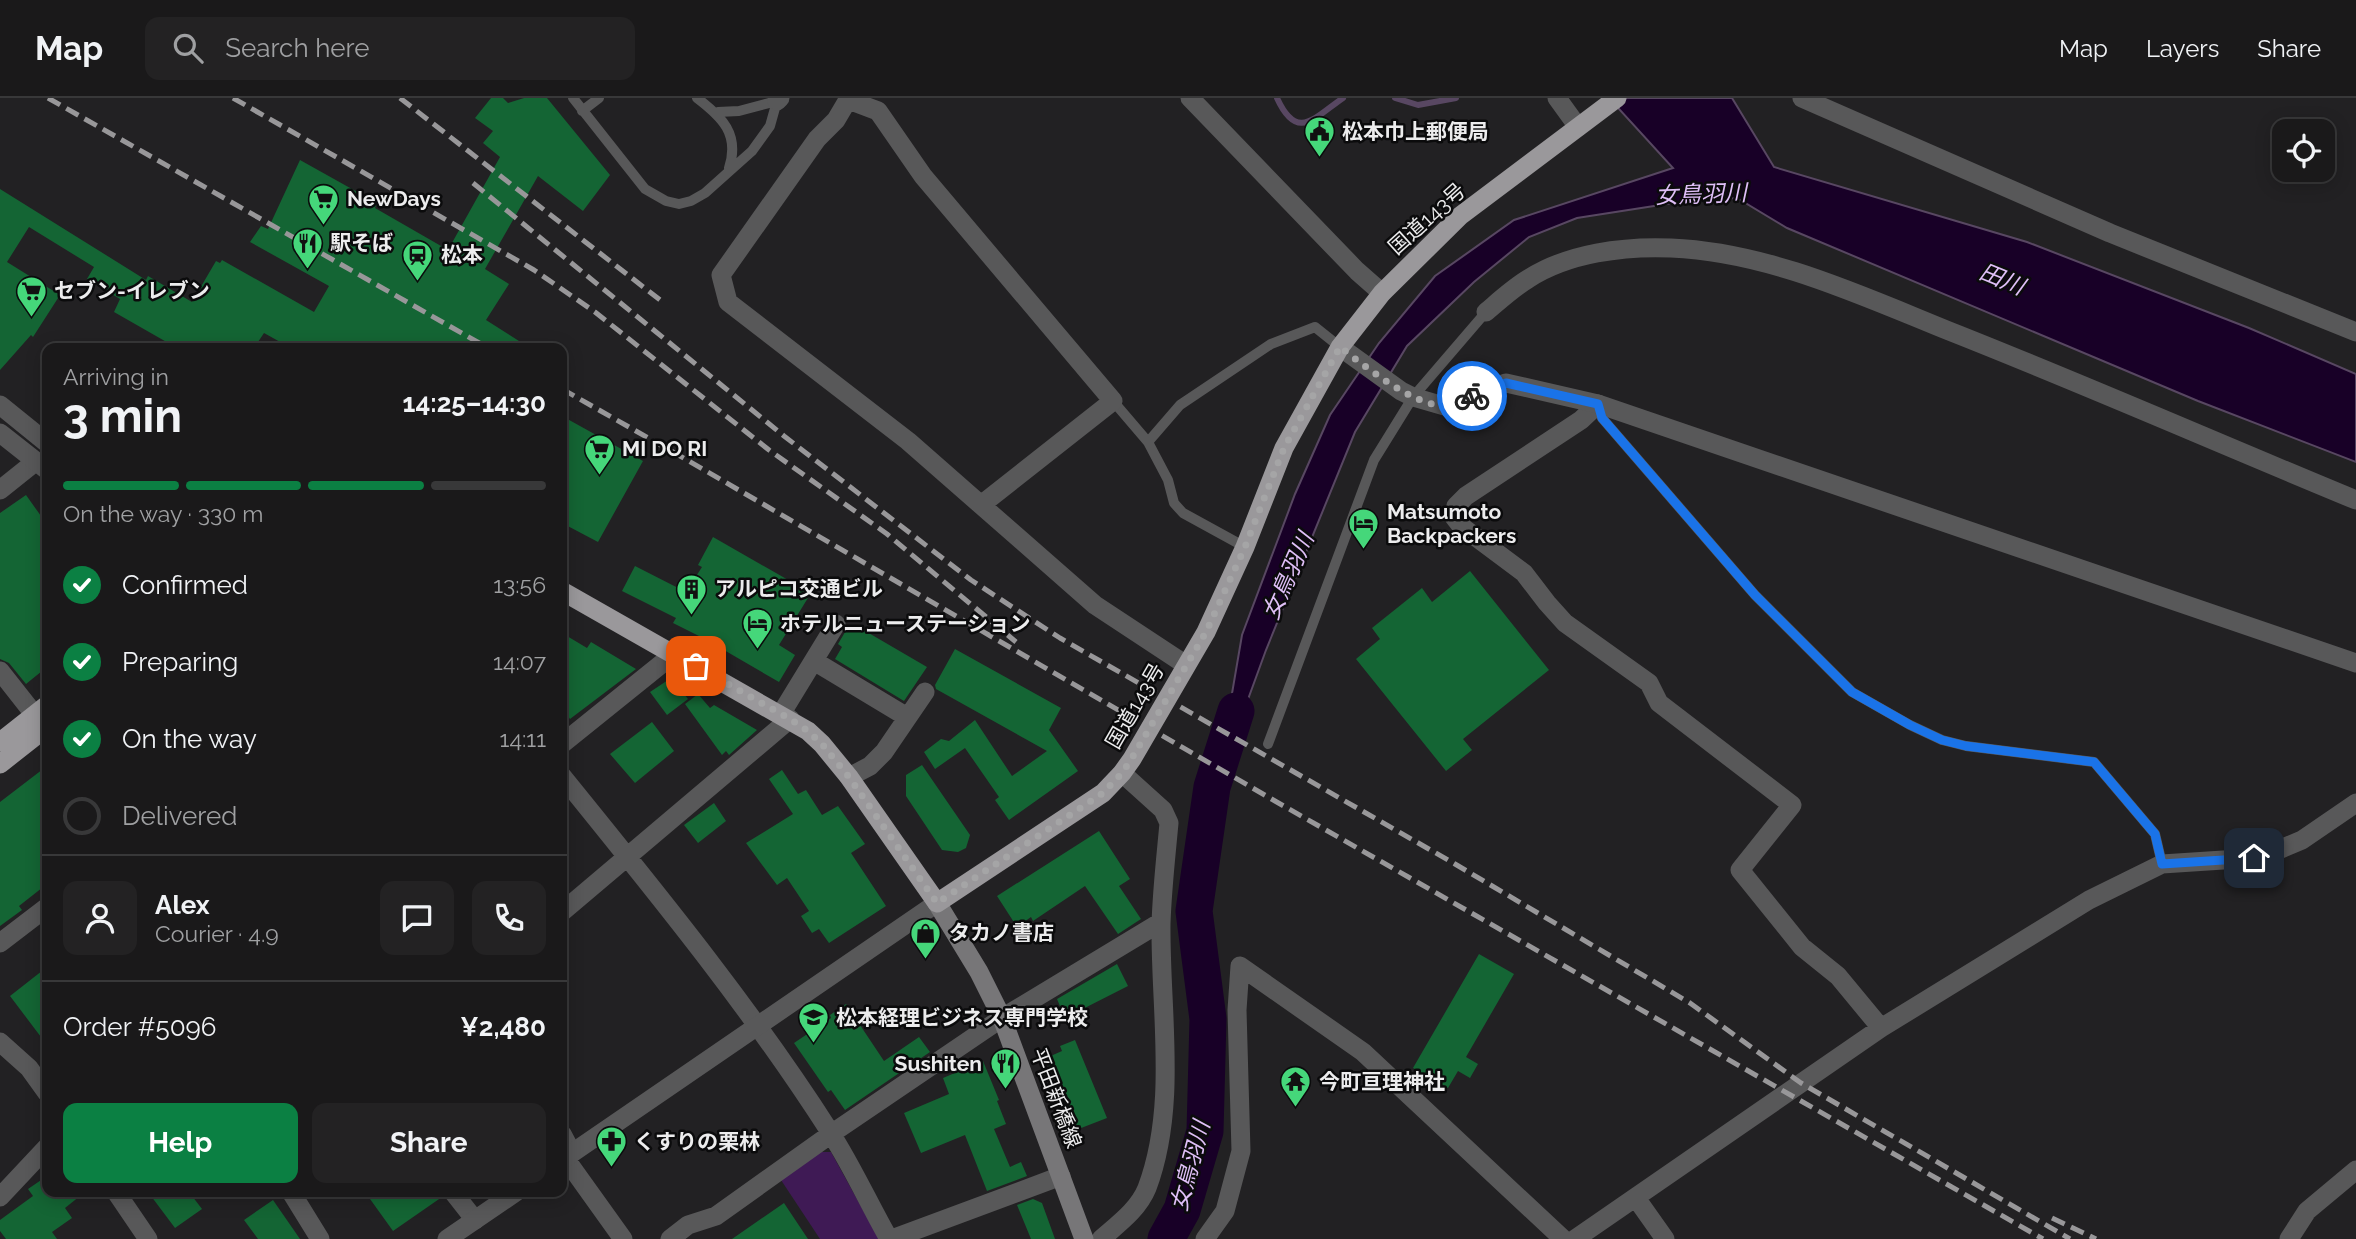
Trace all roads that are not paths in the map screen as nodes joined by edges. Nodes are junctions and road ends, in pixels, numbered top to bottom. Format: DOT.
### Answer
graph roads {
  1 [pos="573,98"];
  2 [pos="599,98"];
  3 [pos="698,98"];
  4 [pos="1190,98"];
  5 [pos="1557,98"];
  6 [pos="1617,98"];
  7 [pos="1802,98"];
  8 [pos="778,99"];
  9 [pos="849,99"];
  10 [pos="582,111"];
  11 [pos="718,113"];
  12 [pos="1583,124"];
  13 [pos="728,171"];
  14 [pos="1382,293"];
  15 [pos="1486,312"];
  16 [pos="2356,332"];
  17 [pos="1347,353"];
  18 [pos="1407,394"];
  19 [pos="1113,401"];
  20 [pos="1598,404"];
  21 [pos="0,405"];
  22 [pos="0,433"];
  23 [pos="42,439"];
  24 [pos="1148,442"];
  25 [pos="41,466"];
  26 [pos="0,490"];
  27 [pos="2356,500"];
  28 [pos="981,505"];
  29 [pos="1245,547"];
  30 [pos="567,594"];
  31 [pos="836,629"];
  32 [pos="675,653"];
  33 [pos="814,661"];
  34 [pos="2356,663"];
  35 [pos="1186,665"];
  36 [pos="0,671"];
  37 [pos="925,692"];
  38 [pos="786,717"];
  39 [pos="907,718"];
  40 [pos="42,719"];
  41 [pos="42,722"];
  42 [pos="42,723"];
  43 [pos="567,740"];
  44 [pos="0,742"];
  45 [pos="1268,744"];
  46 [pos="0,764"];
  47 [pos="1122,773"];
  48 [pos="849,777"];
  49 [pos="567,782"];
  50 [pos="2356,803"];
  51 [pos="628,857"];
  52 [pos="2162,864"];
  53 [pos="937,903"];
  54 [pos="567,908"];
  55 [pos="42,911"];
  56 [pos="1161,922"];
  57 [pos="0,943"];
  58 [pos="1002,1018"];
  59 [pos="757,1026"];
  60 [pos="1881,1028"];
  61 [pos="0,1042"];
  62 [pos="42,1086"];
  63 [pos="831,1134"];
  64 [pos="42,1152"];
  65 [pos="567,1156"];
  66 [pos="567,1158"];
  67 [pos="2356,1170"];
  68 [pos="1061,1176"];
  69 [pos="0,1197"];
  70 [pos="120,1197"];
  71 [pos="294,1197"];
  72 [pos="457,1197"];
  73 [pos="509,1197"];
  74 [pos="1636,1198"];
  75 [pos="475,1220"];
  76 [pos="148,1239"];
  77 [pos="320,1239"];
  78 [pos="447,1239"];
  79 [pos="623,1239"];
  80 [pos="670,1239"];
  81 [pos="890,1239"];
  82 [pos="1084,1239"];
  83 [pos="1101,1239"];
  84 [pos="1205,1239"];
  85 [pos="1563,1239"];
  86 [pos="1575,1239"];
  87 [pos="1665,1239"];
  88 [pos="2289,1239"];
  1 -- 10 [label="lane"];
  2 -- 10 [label="lane"];
  3 -- 11 [label="lane"];
  4 -- 14 [label="street"];
  5 -- 12 [label="street"];
  6 -- 12 [label="highway, 国道143号"];
  7 -- 16 [label="street"];
  8 -- 11 [label="lane"];
  8 -- 13 [label="lane"];
  9 -- 19 [label="street"];
  9 -- 28 [label="street"];
  10 -- 13 [label="lane"];
  11 -- 13 [label="lane"];
  12 -- 14 [label="highway, 国道143号"];
  14 -- 17 [label="highway, 国道143号"];
  15 -- 18 [label="lane"];
  15 -- 27 [label="street"];
  17 -- 18 [label="street"];
  17 -- 24 [label="lane"];
  17 -- 29 [label="highway, 国道143号"];
  18 -- 20 [label="street"];
  18 -- 45 [label="lane"];
  19 -- 24 [label="lane"];
  19 -- 28 [label="street"];
  20 -- 34 [label="street"];
  20 -- 52 [label="lane"];
  20 -- 60 [label="street"];
  21 -- 23 [label="street"];
  22 -- 25 [label="street"];
  24 -- 29 [label="lane"];
  25 -- 26 [label="street"];
  28 -- 35 [label="street"];
  29 -- 35 [label="highway, 国道143号"];
  30 -- 32 [label="highway"];
  31 -- 33 [label="street"];
  32 -- 38 [label="highway"];
  32 -- 43 [label="street"];
  33 -- 38 [label="street"];
  33 -- 39 [label="street"];
  35 -- 47 [label="highway, 国道143号"];
  36 -- 40 [label="street"];
  37 -- 39 [label="street"];
  38 -- 48 [label="highway"];
  38 -- 51 [label="street"];
  39 -- 48 [label="street"];
  41 -- 44 [label="highway"];
  42 -- 46 [label="highway"];
  47 -- 53 [label="highway, 国道143号"];
  47 -- 56 [label="street"];
  48 -- 53 [label="highway"];
  49 -- 51 [label="street"];
  50 -- 52 [label="street"];
  51 -- 54 [label="street"];
  51 -- 59 [label="street"];
  52 -- 60 [label="street"];
  53 -- 58 [label="main road, 平田新橋線"];
  53 -- 59 [label="street"];
  55 -- 57 [label="street"];
  56 -- 58 [label="street"];
  56 -- 83 [label="street"];
  58 -- 63 [label="street"];
  58 -- 68 [label="main road, 平田新橋線"];
  59 -- 63 [label="street"];
  59 -- 65 [label="street"];
  60 -- 74 [label="street"];
  61 -- 62 [label="street"];
  63 -- 80 [label="street"];
  63 -- 81 [label="street"];
  64 -- 69 [label="street"];
  66 -- 79 [label="street"];
  67 -- 88 [label="street"];
  68 -- 81 [label="street"];
  68 -- 82 [label="main road, 平田新橋線"];
  70 -- 76 [label="street"];
  71 -- 77 [label="street"];
  72 -- 75 [label="street"];
  73 -- 75 [label="street"];
  74 -- 86 [label="street"];
  74 -- 87 [label="street"];
  75 -- 78 [label="street"];
  84 -- 85 [label="street"];
}
